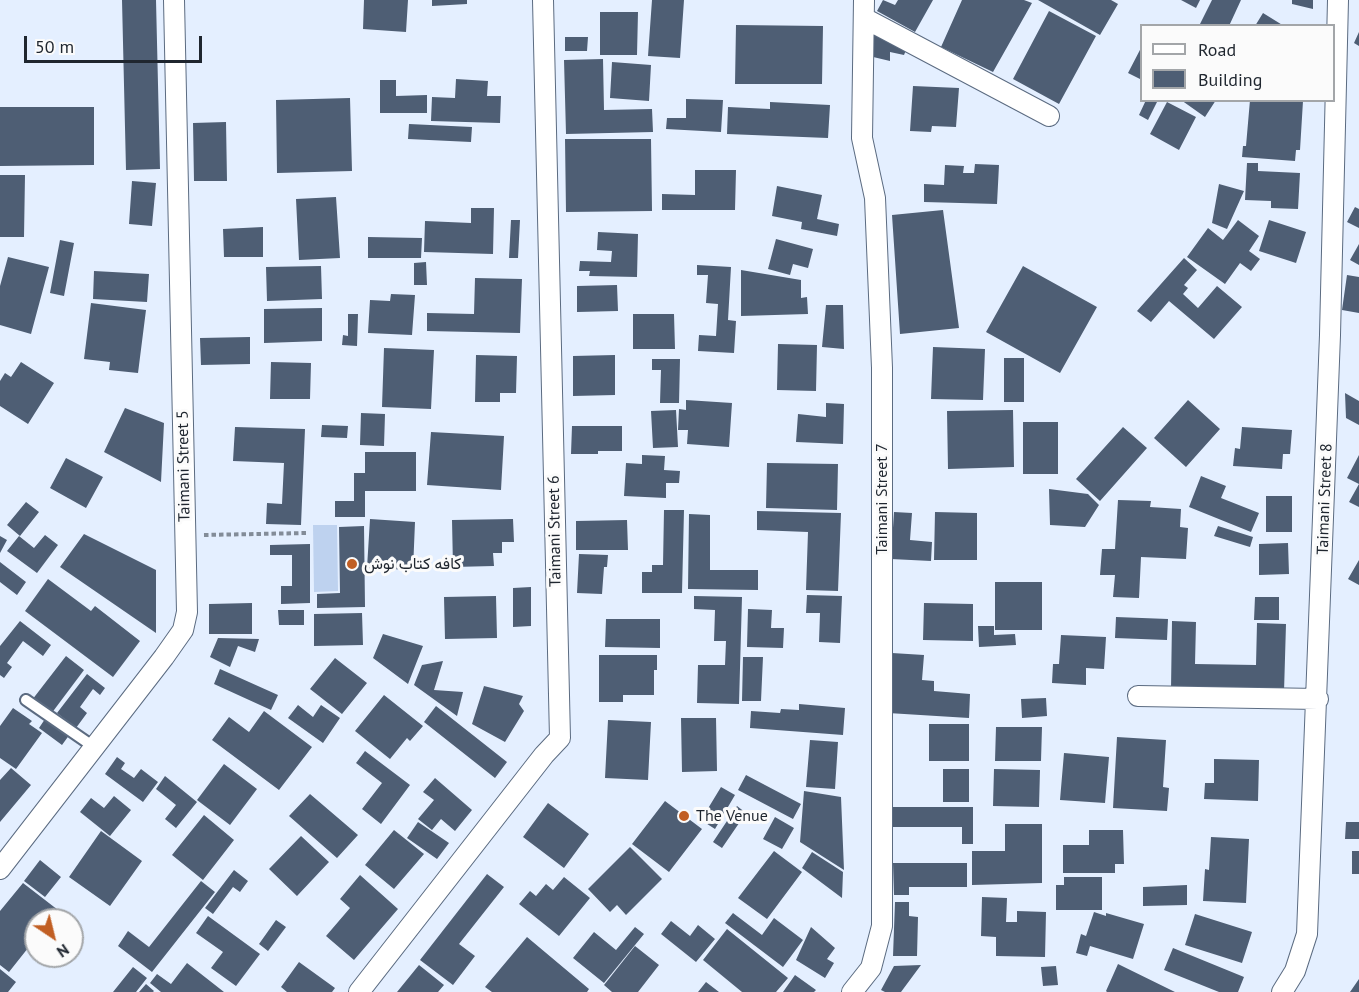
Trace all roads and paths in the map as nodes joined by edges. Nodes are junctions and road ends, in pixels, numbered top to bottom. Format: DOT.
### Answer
graph roads {
  1 [pos="174,0"];
  2 [pos="543,0"];
  3 [pos="1338,0"];
  4 [pos="864,9"];
  5 [pos="1049,116"];
  6 [pos="307,533"];
  7 [pos="186,536"];
  8 [pos="1138,696"];
  9 [pos="1318,699"];
  10 [pos="26,700"];
  11 [pos="94,747"];
  12 [pos="0,870"];
  13 [pos="359,992"];
  14 [pos="852,992"];
  15 [pos="1282,992"];
  1 -- 7 [label="street, Taimani Street 5"];
  2 -- 13 [label="street, Taimani Street 6"];
  3 -- 9 [label="street, Taimani Street 8"];
  4 -- 5 [label="street"];
  4 -- 14 [label="street, Taimani Street 7"];
  6 -- 7 [label="path"];
  7 -- 11 [label="street, Taimani Street 5"];
  8 -- 9 [label="street"];
  9 -- 15 [label="street, Taimani Street 8"];
  10 -- 11 [label="lane"];
  11 -- 12 [label="street, Taimani Street 5"];
}
